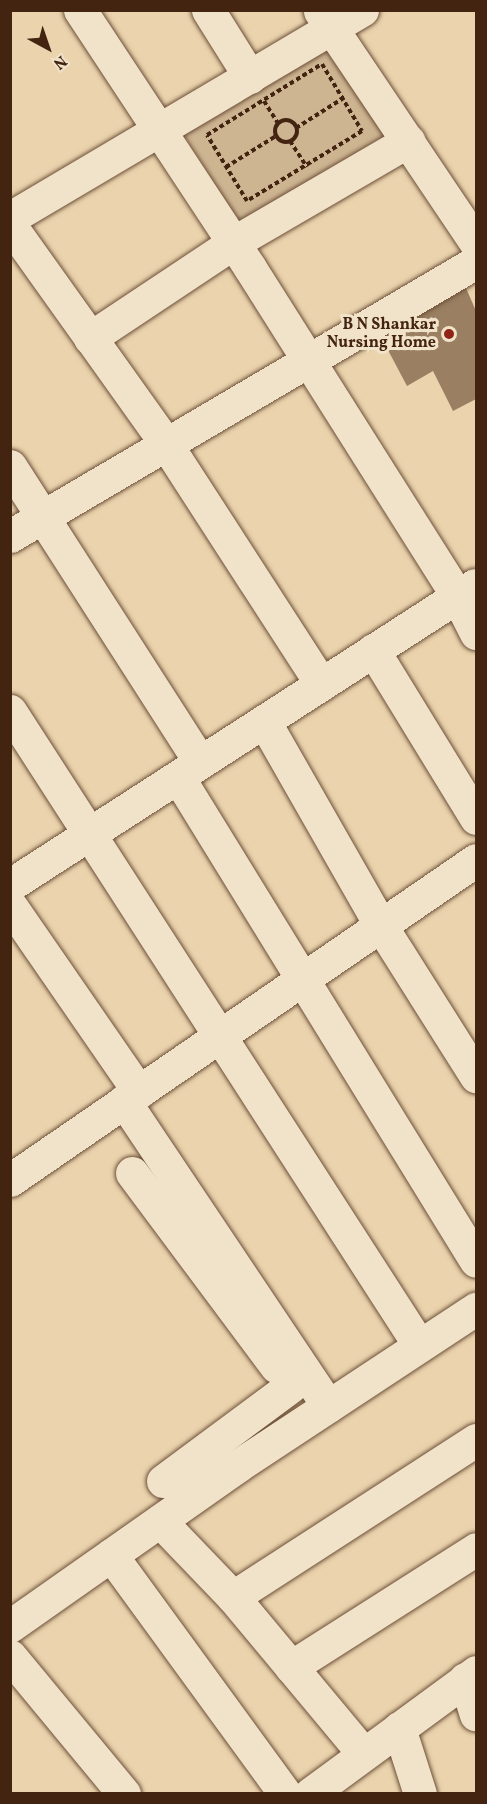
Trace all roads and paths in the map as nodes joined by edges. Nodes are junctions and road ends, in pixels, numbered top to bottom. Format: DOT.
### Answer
graph roads {
  1 [pos="80,10"];
  2 [pos="208,10"];
  3 [pos="362,10"];
  4 [pos="325,19"];
  5 [pos="257,88"];
  6 [pos="356,91"];
  7 [pos="278,123"];
  8 [pos="296,128"];
  9 [pos="159,131"];
  10 [pos="276,136"];
  11 [pos="408,141"];
  12 [pos="226,167"];
  13 [pos="10,218"];
  14 [pos="10,225"];
  15 [pos="233,243"];
  16 [pos="477,243"];
  17 [pos="477,262"];
  18 [pos="90,338"];
  19 [pos="309,362"];
  20 [pos="166,444"];
  21 [pos="10,466"];
  22 [pos="44,515"];
  23 [pos="10,536"];
  24 [pos="467,590"];
  25 [pos="477,633"];
  26 [pos="373,650"];
  27 [pos="321,684"];
  28 [pos="10,711"];
  29 [pos="264,721"];
  30 [pos="189,769"];
  31 [pos="477,818"];
  32 [pos="91,835"];
  33 [pos="475,866"];
  34 [pos="10,885"];
  35 [pos="10,905"];
  36 [pos="381,926"];
  37 [pos="304,979"];
  38 [pos="219,1037"];
  39 [pos="477,1076"];
  40 [pos="131,1097"];
  41 [pos="132,1173"];
  42 [pos="10,1180"];
  43 [pos="477,1261"];
  44 [pos="477,1309"];
  45 [pos="419,1346"];
  46 [pos="291,1386"];
  47 [pos="320,1411"];
  48 [pos="477,1440"];
  49 [pos="163,1481"];
  50 [pos="160,1521"];
  51 [pos="477,1549"];
  52 [pos="111,1555"];
  53 [pos="234,1597"];
  54 [pos="10,1626"];
  55 [pos="10,1656"];
  56 [pos="291,1666"];
  57 [pos="471,1675"];
  58 [pos="477,1714"];
  59 [pos="399,1728"];
  60 [pos="364,1754"];
  61 [pos="124,1794"];
  62 [pos="285,1794"];
  63 [pos="310,1794"];
  64 [pos="420,1794"];
  1 -- 9 [label="street"];
  2 -- 5 [label="street"];
  3 -- 4 [label="street"];
  4 -- 5 [label="street"];
  4 -- 6 [label="street"];
  5 -- 6 [label="path"];
  5 -- 7 [label="path"];
  5 -- 9 [label="street"];
  5 -- 12 [label="path"];
  6 -- 8 [label="path"];
  6 -- 11 [label="street"];
  6 -- 12 [label="path"];
  7 -- 8 [label="path"];
  7 -- 10 [label="path"];
  8 -- 10 [label="path"];
  9 -- 13 [label="street"];
  9 -- 15 [label="street"];
  10 -- 12 [label="path"];
  11 -- 15 [label="street"];
  11 -- 16 [label="street"];
  14 -- 18 [label="street"];
  15 -- 18 [label="street"];
  15 -- 19 [label="street"];
  17 -- 19 [label="street"];
  18 -- 20 [label="street"];
  19 -- 20 [label="street"];
  19 -- 24 [label="street"];
  20 -- 22 [label="street"];
  20 -- 27 [label="street"];
  21 -- 22 [label="street"];
  22 -- 23 [label="street"];
  22 -- 30 [label="street"];
  24 -- 25 [label="street"];
  24 -- 26 [label="street"];
  26 -- 27 [label="street"];
  26 -- 31 [label="street"];
  27 -- 29 [label="street"];
  28 -- 32 [label="street"];
  29 -- 30 [label="street"];
  29 -- 36 [label="street"];
  30 -- 32 [label="street"];
  30 -- 37 [label="street"];
  32 -- 34 [label="street"];
  32 -- 38 [label="street"];
  33 -- 36 [label="street"];
  35 -- 40 [label="street"];
  36 -- 37 [label="street"];
  36 -- 39 [label="street"];
  37 -- 38 [label="street"];
  37 -- 43 [label="street"];
  38 -- 40 [label="street"];
  38 -- 45 [label="street"];
  40 -- 42 [label="street"];
  40 -- 47 [label="street"];
  41 -- 46 [label="street"];
  44 -- 45 [label="street"];
  45 -- 47 [label="street"];
  46 -- 47 [label="street"];
  46 -- 49 [label="street"];
  47 -- 50 [label="street"];
  48 -- 53 [label="street"];
  50 -- 52 [label="street"];
  50 -- 53 [label="street"];
  51 -- 56 [label="street"];
  52 -- 54 [label="street"];
  52 -- 62 [label="street"];
  53 -- 56 [label="street"];
  55 -- 61 [label="street"];
  56 -- 60 [label="street"];
  57 -- 58 [label="street"];
  57 -- 59 [label="street"];
  59 -- 60 [label="street"];
  59 -- 64 [label="street"];
  60 -- 63 [label="street"];
}
